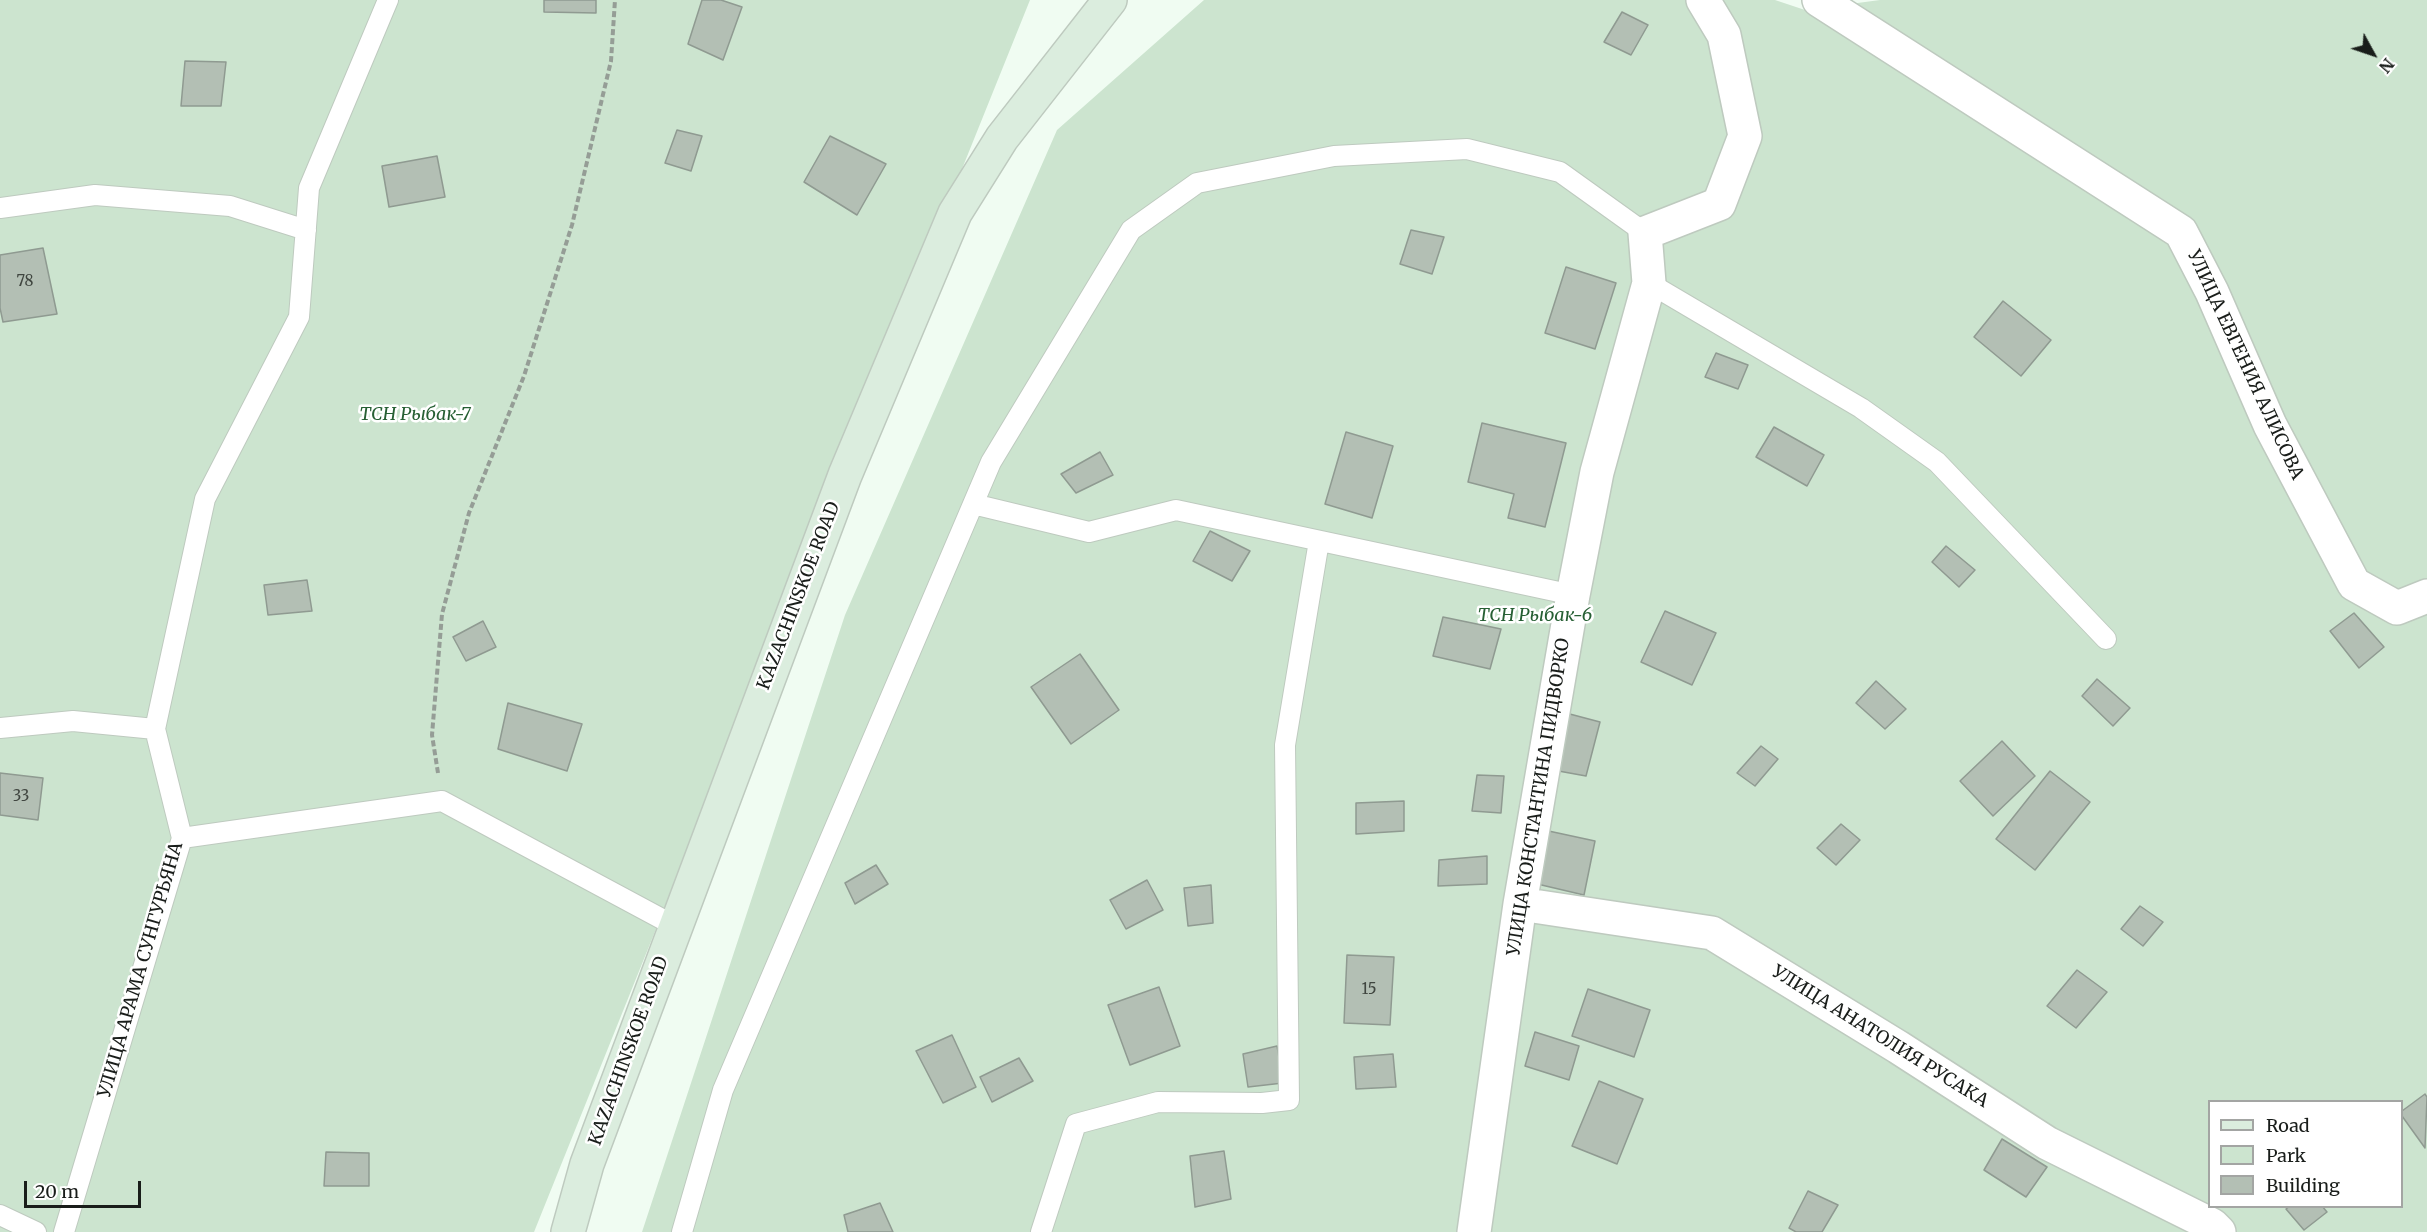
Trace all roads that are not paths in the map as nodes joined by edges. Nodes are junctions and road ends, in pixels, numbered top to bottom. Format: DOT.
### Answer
graph roads {
  1 [pos="388,0"];
  2 [pos="1110,0"];
  3 [pos="1702,0"];
  4 [pos="1819,0"];
  5 [pos="0,208"];
  6 [pos="306,231"];
  7 [pos="1645,233"];
  8 [pos="1649,283"];
  9 [pos="973,504"];
  10 [pos="1319,541"];
  11 [pos="1573,595"];
  12 [pos="2427,596"];
  13 [pos="2106,639"];
  14 [pos="0,728"];
  15 [pos="155,729"];
  16 [pos="182,838"];
  17 [pos="1520,904"];
  18 [pos="675,926"];
  19 [pos="0,1215"];
  20 [pos="36,1232"];
  21 [pos="64,1232"];
  22 [pos="568,1232"];
  23 [pos="682,1232"];
  24 [pos="1041,1232"];
  25 [pos="1474,1232"];
  26 [pos="2219,1232"];
  1 -- 6 [label="lane, УЛИЦА АРАМА СУНГУРЬЯНА"];
  2 -- 18 [label="main road, KAZACHINSKOE ROAD"];
  3 -- 7 [label="street"];
  4 -- 12 [label="street, УЛИЦА ЕВГЕНИЯ АЛИСОВА"];
  5 -- 6 [label="lane"];
  6 -- 15 [label="lane, УЛИЦА АРАМА СУНГУРЬЯНА"];
  7 -- 8 [label="street, УЛИЦА КОНСТАНТИНА ПИДВОРКО"];
  7 -- 9 [label="lane"];
  8 -- 11 [label="street, УЛИЦА КОНСТАНТИНА ПИДВОРКО"];
  8 -- 13 [label="lane"];
  9 -- 10 [label="lane"];
  9 -- 23 [label="lane"];
  10 -- 11 [label="lane"];
  10 -- 24 [label="lane"];
  11 -- 17 [label="street, УЛИЦА КОНСТАНТИНА ПИДВОРКО"];
  14 -- 15 [label="lane"];
  15 -- 16 [label="lane, УЛИЦА АРАМА СУНГУРЬЯНА"];
  16 -- 18 [label="lane"];
  16 -- 21 [label="lane, УЛИЦА АРАМА СУНГУРЬЯНА"];
  17 -- 25 [label="street, УЛИЦА КОНСТАНТИНА ПИДВОРКО"];
  17 -- 26 [label="street, УЛИЦА АНАТОЛИЯ РУСАКА"];
  18 -- 22 [label="main road, KAZACHINSKOE ROAD"];
  19 -- 20 [label="lane"];
}
